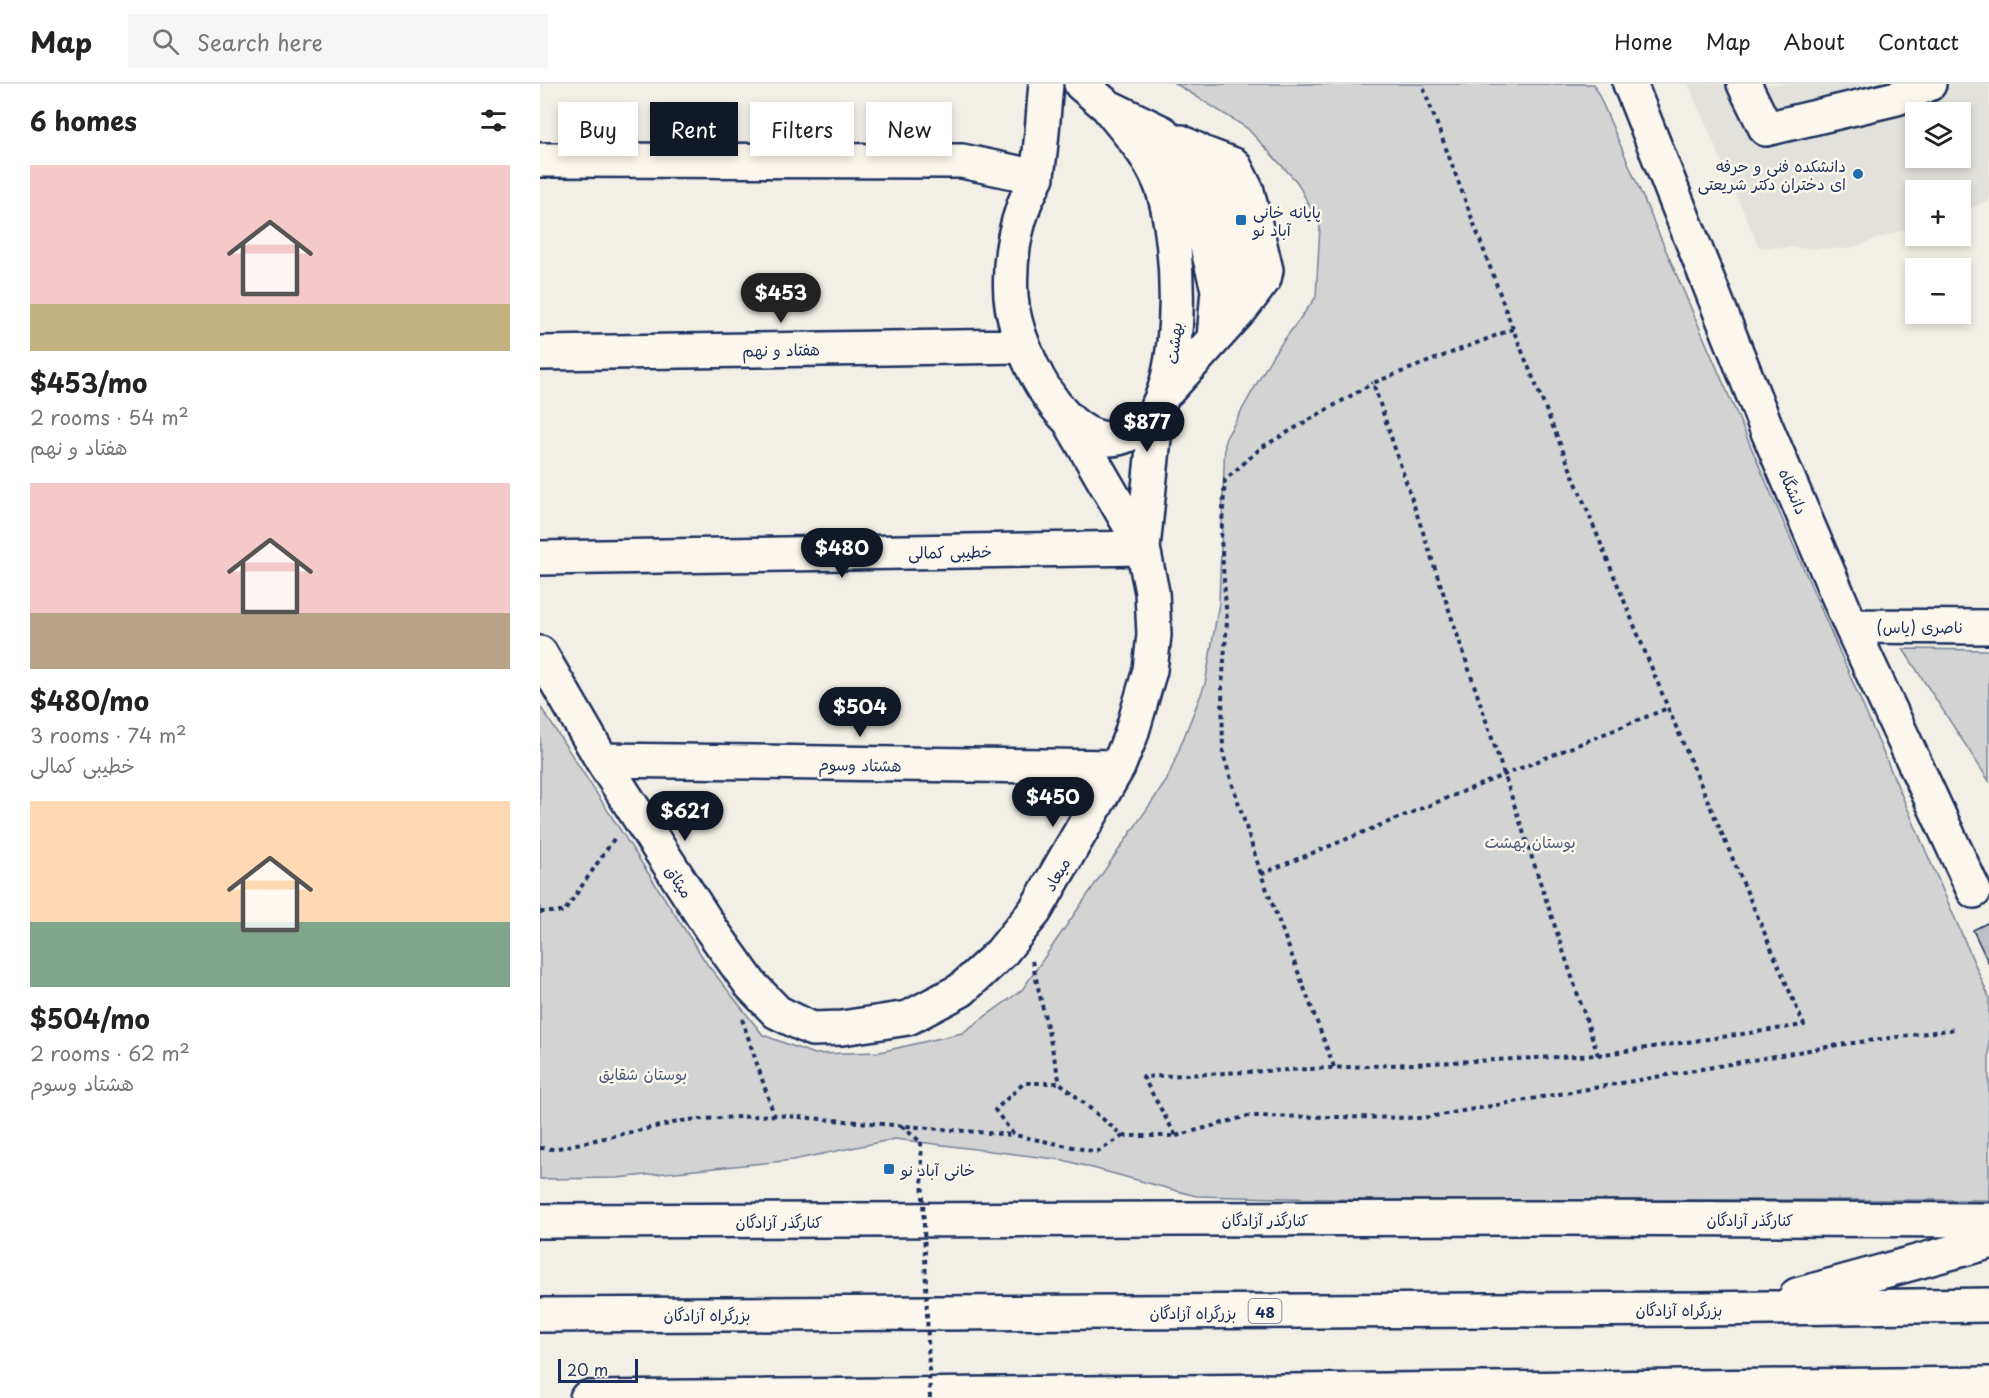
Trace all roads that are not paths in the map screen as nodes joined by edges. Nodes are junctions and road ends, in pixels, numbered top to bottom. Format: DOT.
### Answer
graph roads {
  1 [pos="1046,84"];
  2 [pos="1082,84"];
  3 [pos="1630,84"];
  4 [pos="1744,84"];
  5 [pos="1929,84"];
  6 [pos="1107,106"];
  7 [pos="1163,133"];
  8 [pos="540,160"];
  9 [pos="1037,177"];
  10 [pos="1214,339"];
  11 [pos="1022,346"];
  12 [pos="540,353"];
  13 [pos="1161,400"];
  14 [pos="1068,420"];
  15 [pos="1143,548"];
  16 [pos="540,558"];
  17 [pos="1851,626"];
  18 [pos="1989,627"];
  19 [pos="540,653"];
  20 [pos="603,760"];
  21 [pos="1118,767"];
  22 [pos="1974,891"];
  23 [pos="842,1028"];
  24 [pos="1989,1220"];
  25 [pos="540,1221"];
  26 [pos="1989,1242"];
  27 [pos="1989,1305"];
  28 [pos="1750,1308"];
  29 [pos="540,1315"];
  30 [pos="1989,1384"];
  31 [pos="587,1398"];
  1 -- 9 [label="main road"];
  2 -- 6 [label="main road"];
  3 -- 17 [label="main road, دانشگاه"];
  4 -- 5 [label="main road"];
  6 -- 7 [label="main road"];
  6 -- 13 [label="main road, بهشت"];
  7 -- 10 [label="main road"];
  7 -- 10 [label="main road"];
  8 -- 9 [label="main road"];
  9 -- 11 [label="main road, بهشت"];
  10 -- 13 [label="main road"];
  11 -- 12 [label="main road, هفتاد و نهم"];
  11 -- 14 [label="main road, بهشت"];
  13 -- 14 [label="main road, بهشت"];
  13 -- 15 [label="main road"];
  14 -- 15 [label="main road"];
  15 -- 16 [label="main road, خطیبی کمالی"];
  15 -- 21 [label="main road, میعاد"];
  17 -- 18 [label="main road, ناصری (یاس)"];
  17 -- 22 [label="main road, دانشگاه"];
  19 -- 20 [label="main road, میثاق"];
  20 -- 21 [label="main road, هشتاد وسوم"];
  20 -- 23 [label="main road, میثاق"];
  21 -- 23 [label="main road, میعاد"];
  24 -- 25 [label="main road, کنارگذر آزادگان"];
  26 -- 28 [label="main road"];
  27 -- 28 [label="main road, بزرگراه آزادگان / 48"];
  28 -- 29 [label="main road, بزرگراه آزادگان / 48"];
  30 -- 31 [label="main road"];
}
